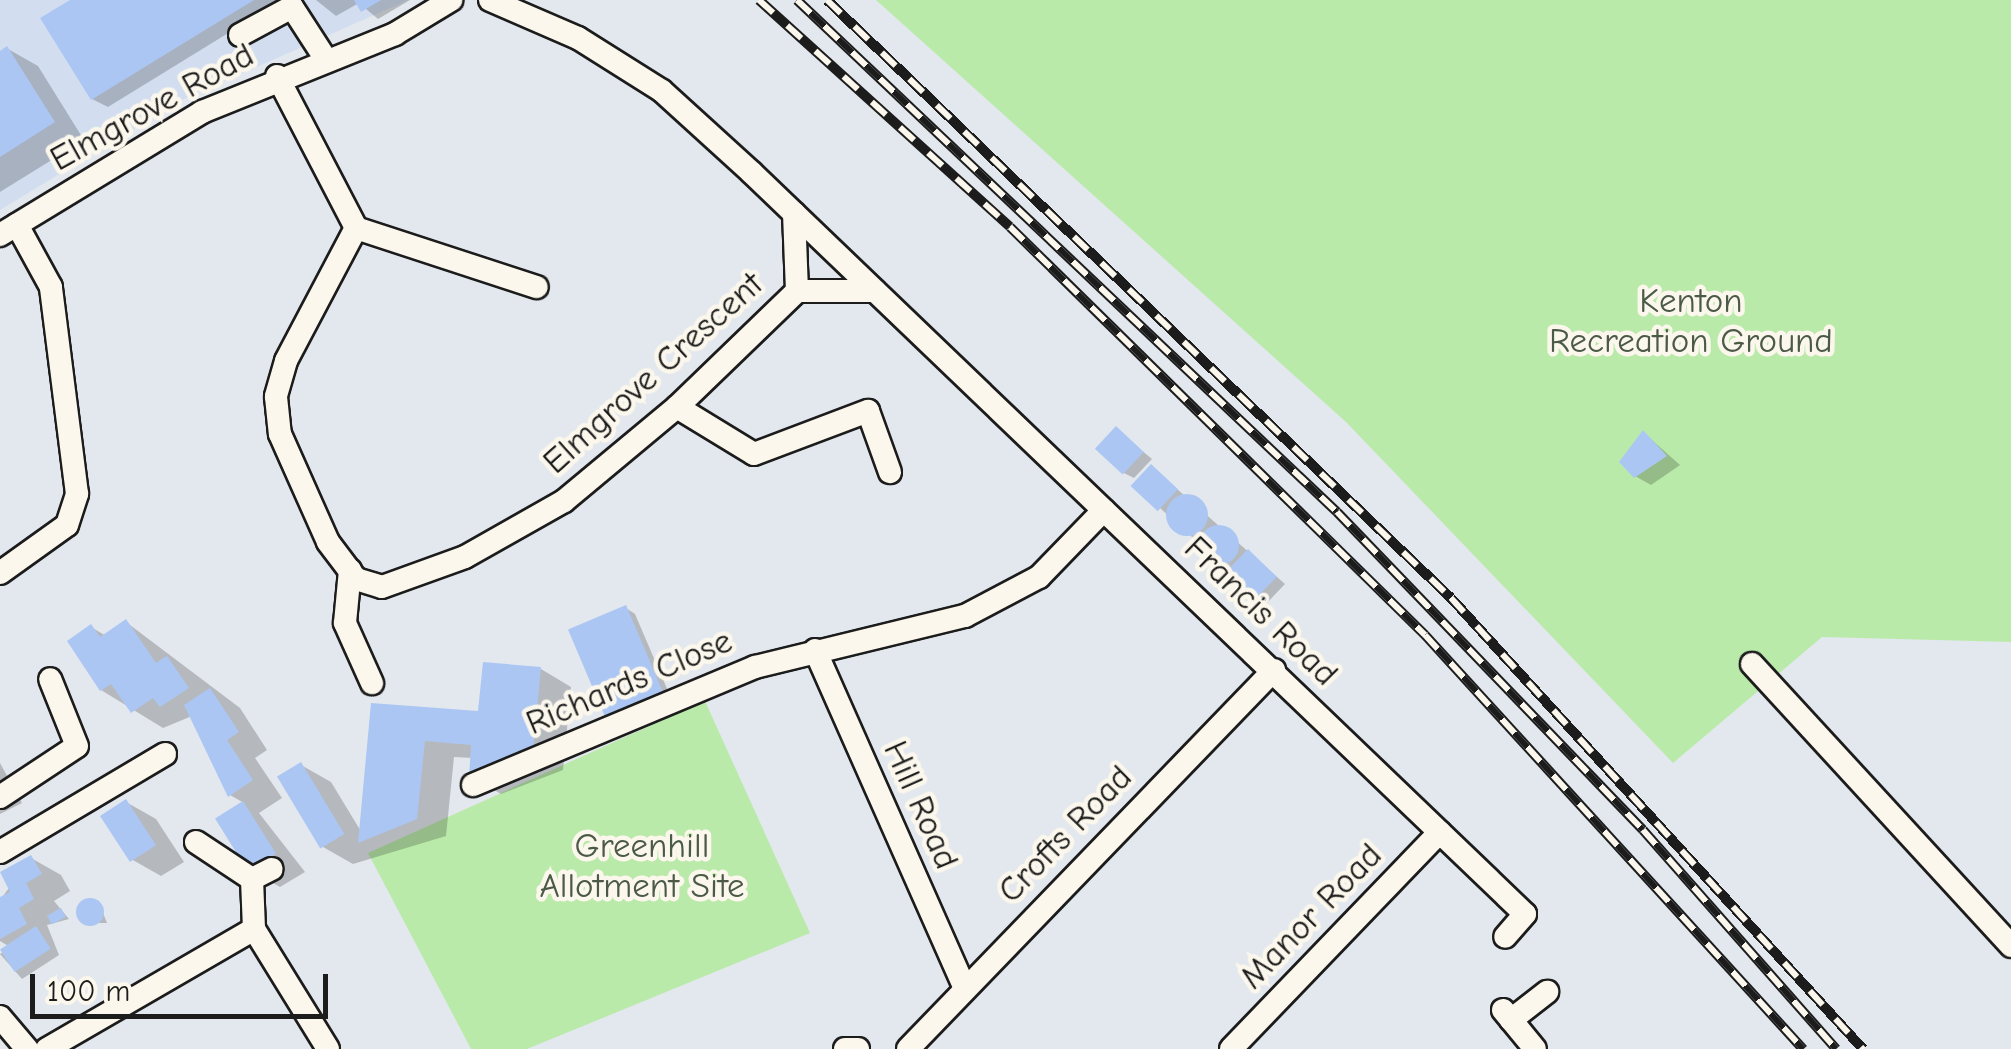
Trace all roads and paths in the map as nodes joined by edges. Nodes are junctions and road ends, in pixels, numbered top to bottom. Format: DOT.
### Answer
graph roads {
  1 [pos="451,0"];
  2 [pos="490,0"];
  3 [pos="240,35"];
  4 [pos="327,61"];
  5 [pos="277,76"];
  6 [pos="794,214"];
  7 [pos="356,228"];
  8 [pos="8,230"];
  9 [pos="537,287"];
  10 [pos="798,291"];
  11 [pos="875,291"];
  12 [pos="677,406"];
  13 [pos="890,472"];
  14 [pos="1104,510"];
  15 [pos="350,570"];
  16 [pos="0,573"];
  17 [pos="815,650"];
  18 [pos="1752,664"];
  19 [pos="1274,670"];
  20 [pos="50,679"];
  21 [pos="372,682"];
  22 [pos="164,754"];
  23 [pos="473,785"];
  24 [pos="0,797"];
  25 [pos="1440,832"];
  26 [pos="196,842"];
  27 [pos="0,852"];
  28 [pos="254,929"];
  29 [pos="1506,937"];
  30 [pos="2011,946"];
  31 [pos="964,987"];
  32 [pos="1547,992"];
  33 [pos="0,1017"];
  34 [pos="28,1049"];
  35 [pos="47,1049"];
  36 [pos="328,1049"];
  37 [pos="845,1049"];
  38 [pos="858,1049"];
  39 [pos="908,1049"];
  40 [pos="1231,1049"];
  41 [pos="1534,1049"];
  1 -- 4 [label="street, Elmgrove Road"];
  2 -- 6 [label="street, Francis Road"];
  3 -- 4 [label="street"];
  4 -- 5 [label="street, Elmgrove Road"];
  5 -- 7 [label="street"];
  5 -- 8 [label="street, Elmgrove Road"];
  6 -- 10 [label="street, Elmgrove Crescent"];
  6 -- 11 [label="street, Francis Road"];
  7 -- 9 [label="street"];
  7 -- 15 [label="street"];
  8 -- 16 [label="street"];
  10 -- 11 [label="street, Elmgrove Crescent"];
  10 -- 12 [label="street, Elmgrove Crescent"];
  11 -- 14 [label="street, Francis Road"];
  12 -- 13 [label="street"];
  12 -- 15 [label="street, Elmgrove Crescent"];
  14 -- 17 [label="street, Richards Close"];
  14 -- 19 [label="street, Francis Road"];
  15 -- 21 [label="street"];
  17 -- 23 [label="street, Richards Close"];
  17 -- 31 [label="street, Hill Road"];
  18 -- 30 [label="street"];
  19 -- 25 [label="street, Francis Road"];
  19 -- 31 [label="street, Crofts Road"];
  20 -- 24 [label="street"];
  22 -- 27 [label="street"];
  25 -- 29 [label="street, Francis Road"];
  25 -- 40 [label="street, Manor Road"];
  26 -- 28 [label="street"];
  28 -- 35 [label="street"];
  28 -- 36 [label="street"];
  31 -- 39 [label="street, Crofts Road"];
  32 -- 41 [label="street"];
  33 -- 34 [label="street"];
  37 -- 38 [label="street"];
}
